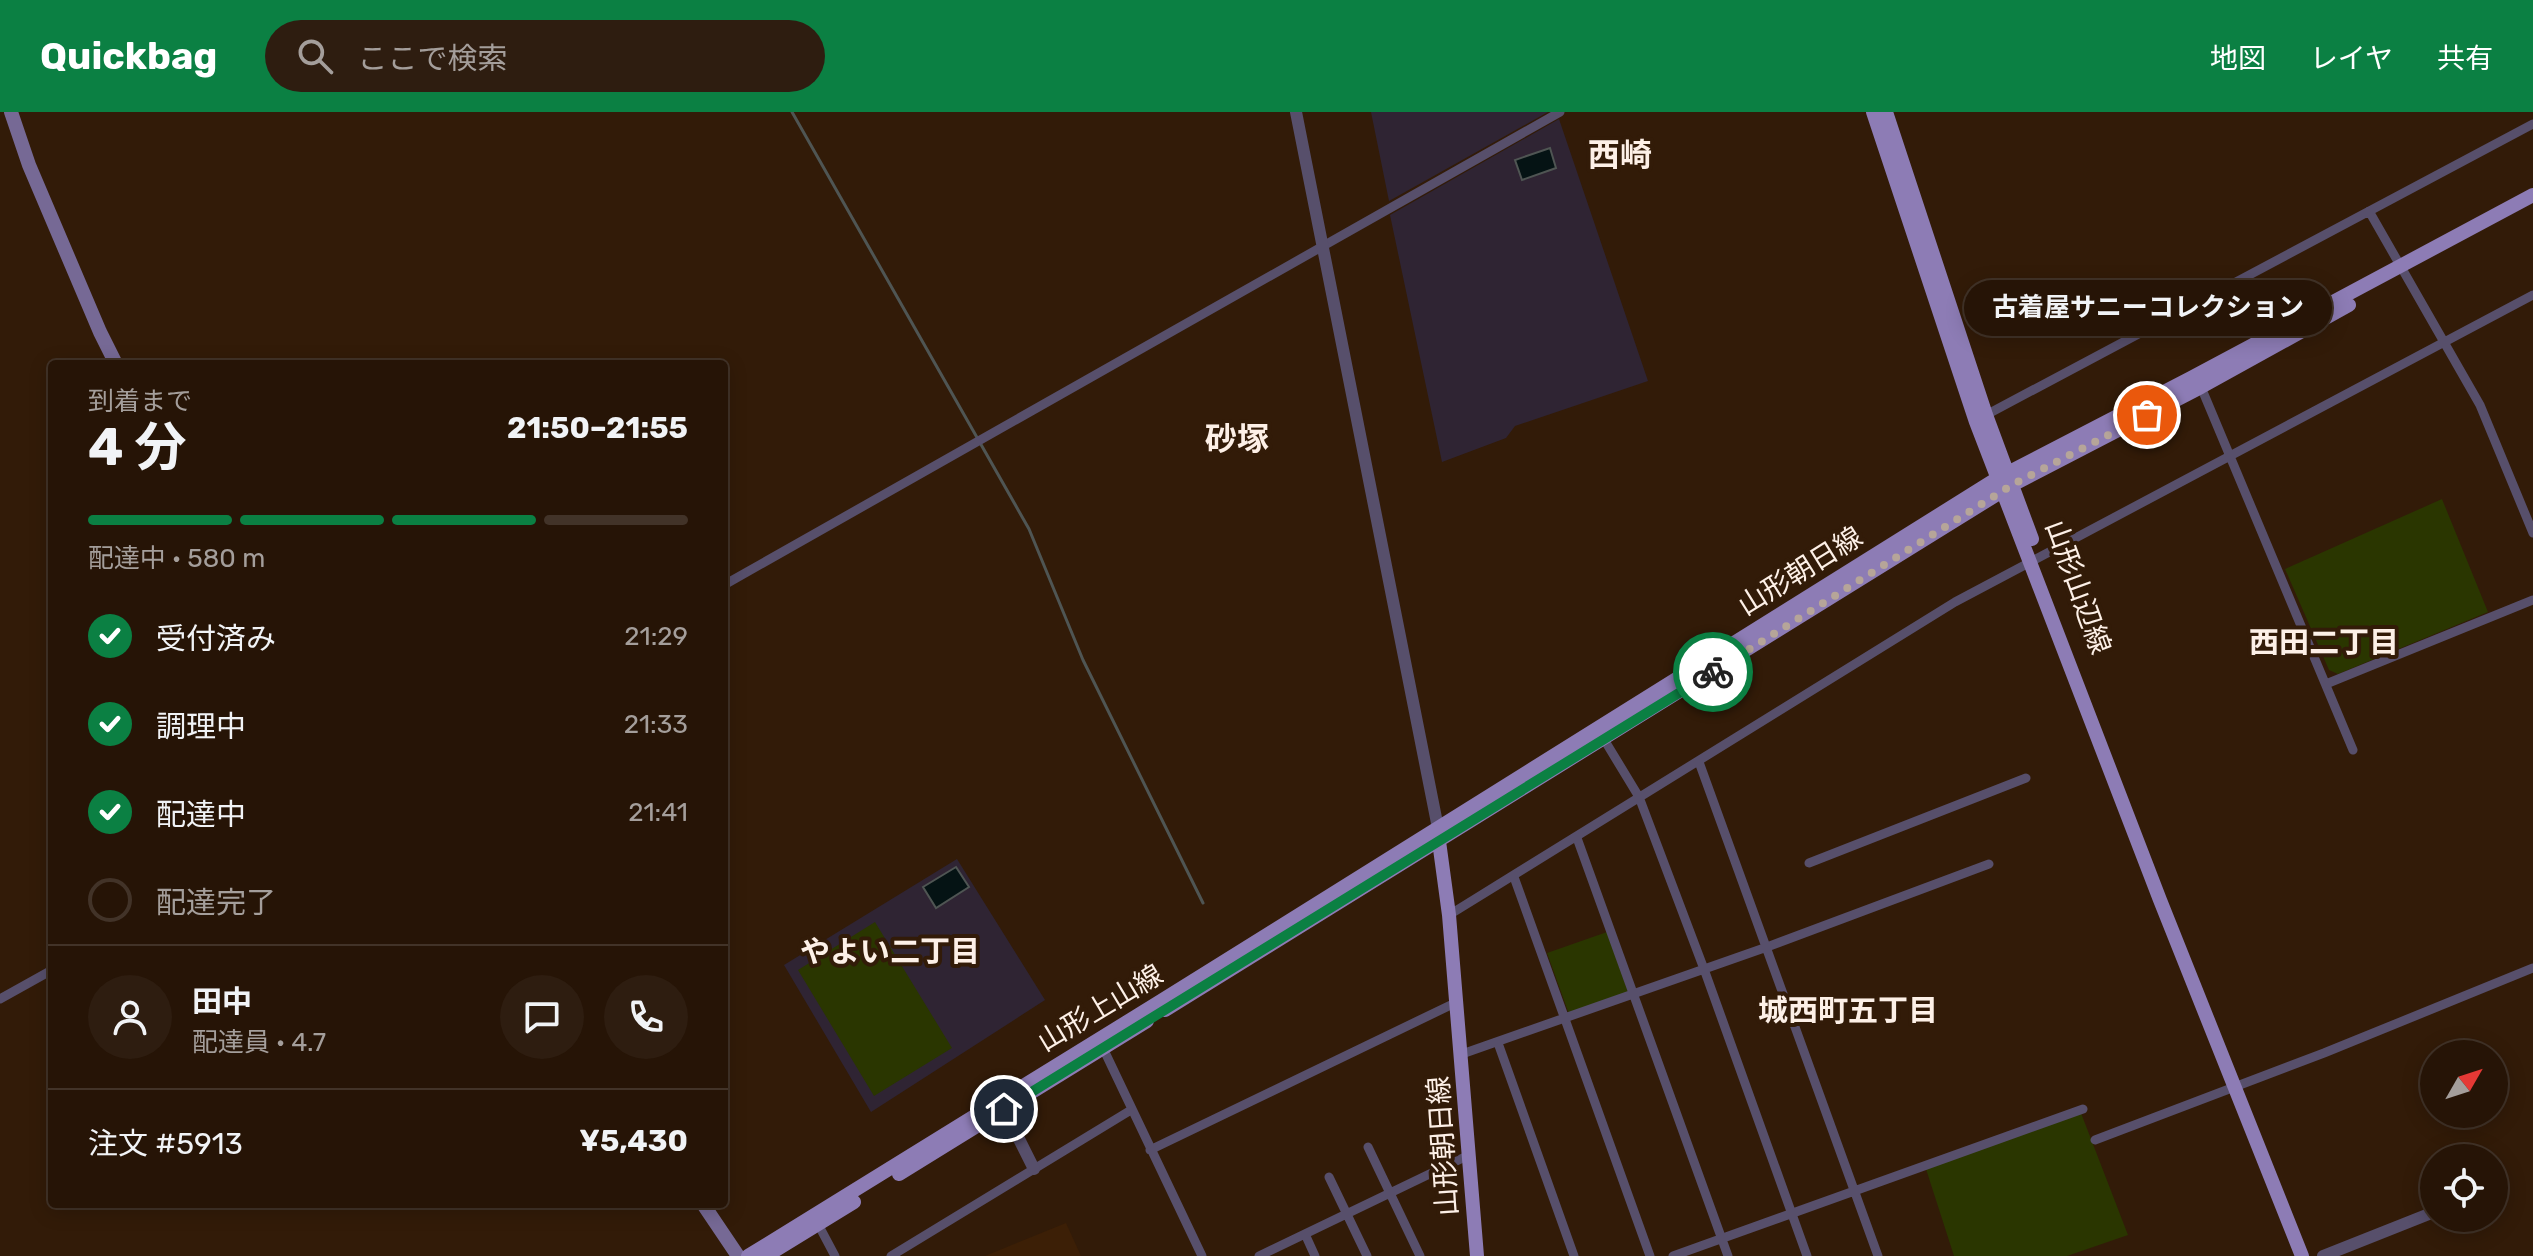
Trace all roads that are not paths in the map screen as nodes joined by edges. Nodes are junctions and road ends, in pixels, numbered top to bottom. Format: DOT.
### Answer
graph roads {
  1 [pos="11,112"];
  2 [pos="1296,112"];
  3 [pos="1560,112"];
  4 [pos="1873,112"];
  5 [pos="1886,112"];
  6 [pos="2533,124"];
  7 [pos="2533,195"];
  8 [pos="2533,206"];
  9 [pos="2369,211"];
  10 [pos="1321,247"];
  11 [pos="2402,271"];
  12 [pos="2533,295"];
  13 [pos="2444,342"];
  14 [pos="114,360"];
  15 [pos="2201,387"];
  16 [pos="1986,415"];
  17 [pos="2230,457"];
  18 [pos="2006,482"];
  19 [pos="2533,533"];
  20 [pos="2035,560"];
  21 [pos="728,583"];
  22 [pos="2533,600"];
  23 [pos="2326,684"];
  24 [pos="1601,734"];
  25 [pos="2353,750"];
  26 [pos="1699,762"];
  27 [pos="2026,778"];
  28 [pos="1639,797"];
  29 [pos="1438,835"];
  30 [pos="1577,838"];
  31 [pos="1809,863"];
  32 [pos="1989,864"];
  33 [pos="1514,877"];
  34 [pos="1449,915"];
  35 [pos="1767,947"];
  36 [pos="2533,968"];
  37 [pos="1704,969"];
  38 [pos="48,972"];
  39 [pos="1633,995"];
  40 [pos="0,999"];
  41 [pos="1457,1002"];
  42 [pos="1566,1018"];
  43 [pos="1498,1043"];
  44 [pos="1103,1048"];
  45 [pos="1462,1054"];
  46 [pos="2238,1085"];
  47 [pos="1004,1109"];
  48 [pos="2083,1109"];
  49 [pos="1131,1110"];
  50 [pos="2095,1140"];
  51 [pos="1368,1147"];
  52 [pos="1150,1150"];
  53 [pos="1469,1155"];
  54 [pos="1034,1169"];
  55 [pos="1329,1177"];
  56 [pos="1855,1191"];
  57 [pos="1390,1193"];
  58 [pos="706,1208"];
  59 [pos="1791,1213"];
  60 [pos="1347,1214"];
  61 [pos="2420,1218"];
  62 [pos="818,1224"];
  63 [pos="1305,1234"];
  64 [pos="1722,1239"];
  65 [pos="738,1256"];
  66 [pos="748,1256"];
  67 [pos="766,1256"];
  68 [pos="835,1256"];
  69 [pos="891,1256"];
  70 [pos="1202,1256"];
  71 [pos="1259,1256"];
  72 [pos="1315,1256"];
  73 [pos="1367,1256"];
  74 [pos="1420,1256"];
  75 [pos="1477,1256"];
  76 [pos="1574,1256"];
  77 [pos="1650,1256"];
  78 [pos="1673,1256"];
  79 [pos="1728,1256"];
  80 [pos="1807,1256"];
  81 [pos="1878,1256"];
  82 [pos="2302,1256"];
  83 [pos="2311,1256"];
  84 [pos="2323,1256"];
  1 -- 14 [label="main road"];
  2 -- 10 [label="street"];
  3 -- 10 [label="street"];
  4 -- 18 [label="main road"];
  5 -- 16 [label="main road"];
  6 -- 9 [label="street"];
  7 -- 11 [label="main road"];
  8 -- 11 [label="main road"];
  9 -- 11 [label="street"];
  9 -- 16 [label="street"];
  10 -- 21 [label="street"];
  10 -- 29 [label="street"];
  11 -- 13 [label="street"];
  11 -- 15 [label="main road"];
  11 -- 18 [label="main road"];
  12 -- 13 [label="street"];
  13 -- 17 [label="street"];
  13 -- 19 [label="street"];
  15 -- 17 [label="street"];
  15 -- 18 [label="main road"];
  16 -- 18 [label="main road"];
  17 -- 20 [label="street"];
  17 -- 23 [label="street"];
  18 -- 20 [label="main road, 山形山辺線"];
  18 -- 24 [label="main road, 山形朝日線"];
  20 -- 26 [label="street"];
  20 -- 46 [label="main road, 山形山辺線"];
  22 -- 23 [label="street"];
  23 -- 25 [label="street"];
  24 -- 28 [label="street"];
  24 -- 29 [label="main road, 山形朝日線"];
  26 -- 28 [label="street"];
  26 -- 35 [label="street"];
  27 -- 31 [label="street"];
  28 -- 30 [label="street"];
  28 -- 37 [label="street"];
  29 -- 34 [label="main road, 山形朝日線"];
  29 -- 44 [label="main road, 山形上山線"];
  29 -- 66 [label="main road, 山形上山線"];
  30 -- 33 [label="street"];
  30 -- 39 [label="street"];
  32 -- 35 [label="street"];
  33 -- 34 [label="street"];
  33 -- 42 [label="street"];
  34 -- 41 [label="main road, 山形朝日線"];
  35 -- 37 [label="street"];
  35 -- 56 [label="street"];
  36 -- 46 [label="street"];
  37 -- 39 [label="street"];
  37 -- 59 [label="street"];
  38 -- 40 [label="street"];
  39 -- 42 [label="street"];
  39 -- 64 [label="street"];
  41 -- 45 [label="main road, 山形朝日線"];
  41 -- 52 [label="street"];
  42 -- 43 [label="street"];
  42 -- 77 [label="street"];
  43 -- 45 [label="street"];
  43 -- 76 [label="street"];
  44 -- 47 [label="main road, 山形上山線"];
  44 -- 49 [label="street"];
  45 -- 53 [label="main road, 山形朝日線"];
  46 -- 50 [label="street"];
  46 -- 82 [label="main road, 山形山辺線"];
  46 -- 83 [label="main road, 山形山辺線"];
  47 -- 54 [label="street"];
  47 -- 62 [label="main road, 山形上山線"];
  48 -- 56 [label="street"];
  49 -- 52 [label="street"];
  49 -- 54 [label="street"];
  51 -- 57 [label="street"];
  52 -- 70 [label="street"];
  53 -- 57 [label="street"];
  53 -- 75 [label="main road, 山形朝日線"];
  54 -- 69 [label="street"];
  55 -- 60 [label="street"];
  56 -- 59 [label="street"];
  56 -- 81 [label="street"];
  57 -- 60 [label="street"];
  57 -- 74 [label="street"];
  58 -- 65 [label="main road"];
  59 -- 64 [label="street"];
  59 -- 80 [label="street"];
  60 -- 63 [label="street"];
  60 -- 73 [label="street"];
  61 -- 84 [label="street"];
  62 -- 67 [label="main road, 山形上山線"];
  62 -- 68 [label="street"];
  63 -- 71 [label="street"];
  63 -- 72 [label="street"];
  64 -- 78 [label="street"];
  64 -- 79 [label="street"];
}
